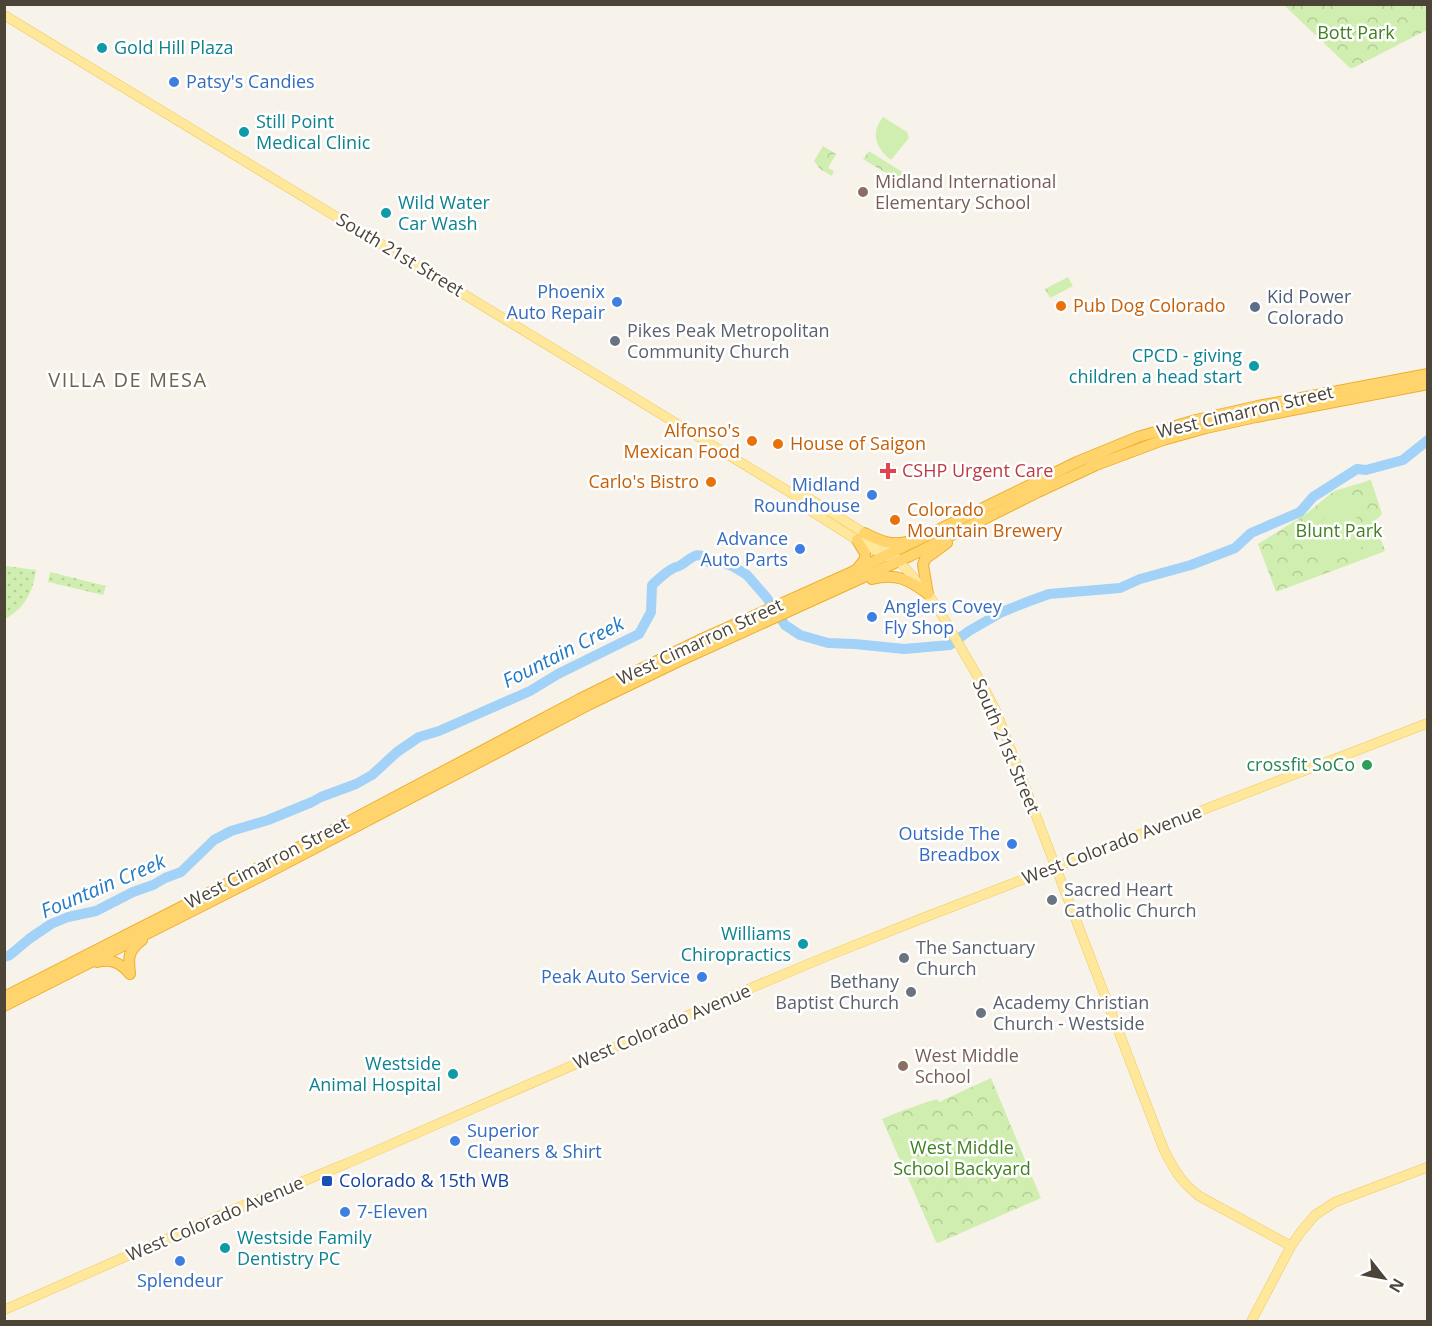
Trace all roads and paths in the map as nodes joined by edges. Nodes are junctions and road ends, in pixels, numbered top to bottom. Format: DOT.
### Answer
graph roads {
  1 [pos="4,15"];
  2 [pos="1428,374"];
  3 [pos="1428,384"];
  4 [pos="946,526"];
  5 [pos="967,528"];
  6 [pos="861,536"];
  7 [pos="892,557"];
  8 [pos="852,572"];
  9 [pos="843,587"];
  10 [pos="928,594"];
  11 [pos="793,604"];
  12 [pos="761,618"];
  13 [pos="1428,723"];
  14 [pos="1056,867"];
  15 [pos="173,921"];
  16 [pos="66,974"];
  17 [pos="4,997"];
  18 [pos="4,1005"];
  19 [pos="1428,1167"];
  20 [pos="1291,1246"];
  21 [pos="4,1310"];
  22 [pos="1251,1322"];
  1 -- 6 [label="main road, South 21st Street"];
  2 -- 4 [label="highway, West Cimarron Street"];
  3 -- 5 [label="highway, West Cimarron Street"];
  4 -- 6 [label="highway"];
  4 -- 7 [label="highway, West Cimarron Street"];
  5 -- 7 [label="highway, West Cimarron Street"];
  5 -- 10 [label="highway"];
  6 -- 7 [label="main road, South 21st Street"];
  6 -- 8 [label="highway"];
  7 -- 8 [label="highway, West Cimarron Street"];
  7 -- 9 [label="highway, West Cimarron Street"];
  7 -- 10 [label="main road, South 21st Street"];
  8 -- 11 [label="highway, West Cimarron Street"];
  9 -- 10 [label="highway"];
  9 -- 11 [label="highway, West Cimarron Street"];
  10 -- 14 [label="main road, South 21st Street"];
  11 -- 12 [label="highway, West Cimarron Street"];
  12 -- 15 [label="highway, West Cimarron Street"];
  12 -- 17 [label="highway, West Cimarron Street"];
  13 -- 14 [label="main road, West Colorado Avenue"];
  14 -- 20 [label="main road, South 21st Street"];
  14 -- 21 [label="main road, West Colorado Avenue"];
  15 -- 16 [label="highway, West Cimarron Street"];
  15 -- 16 [label="highway"];
  16 -- 18 [label="highway, West Cimarron Street"];
  19 -- 20 [label="main road"];
  20 -- 22 [label="main road"];
}
